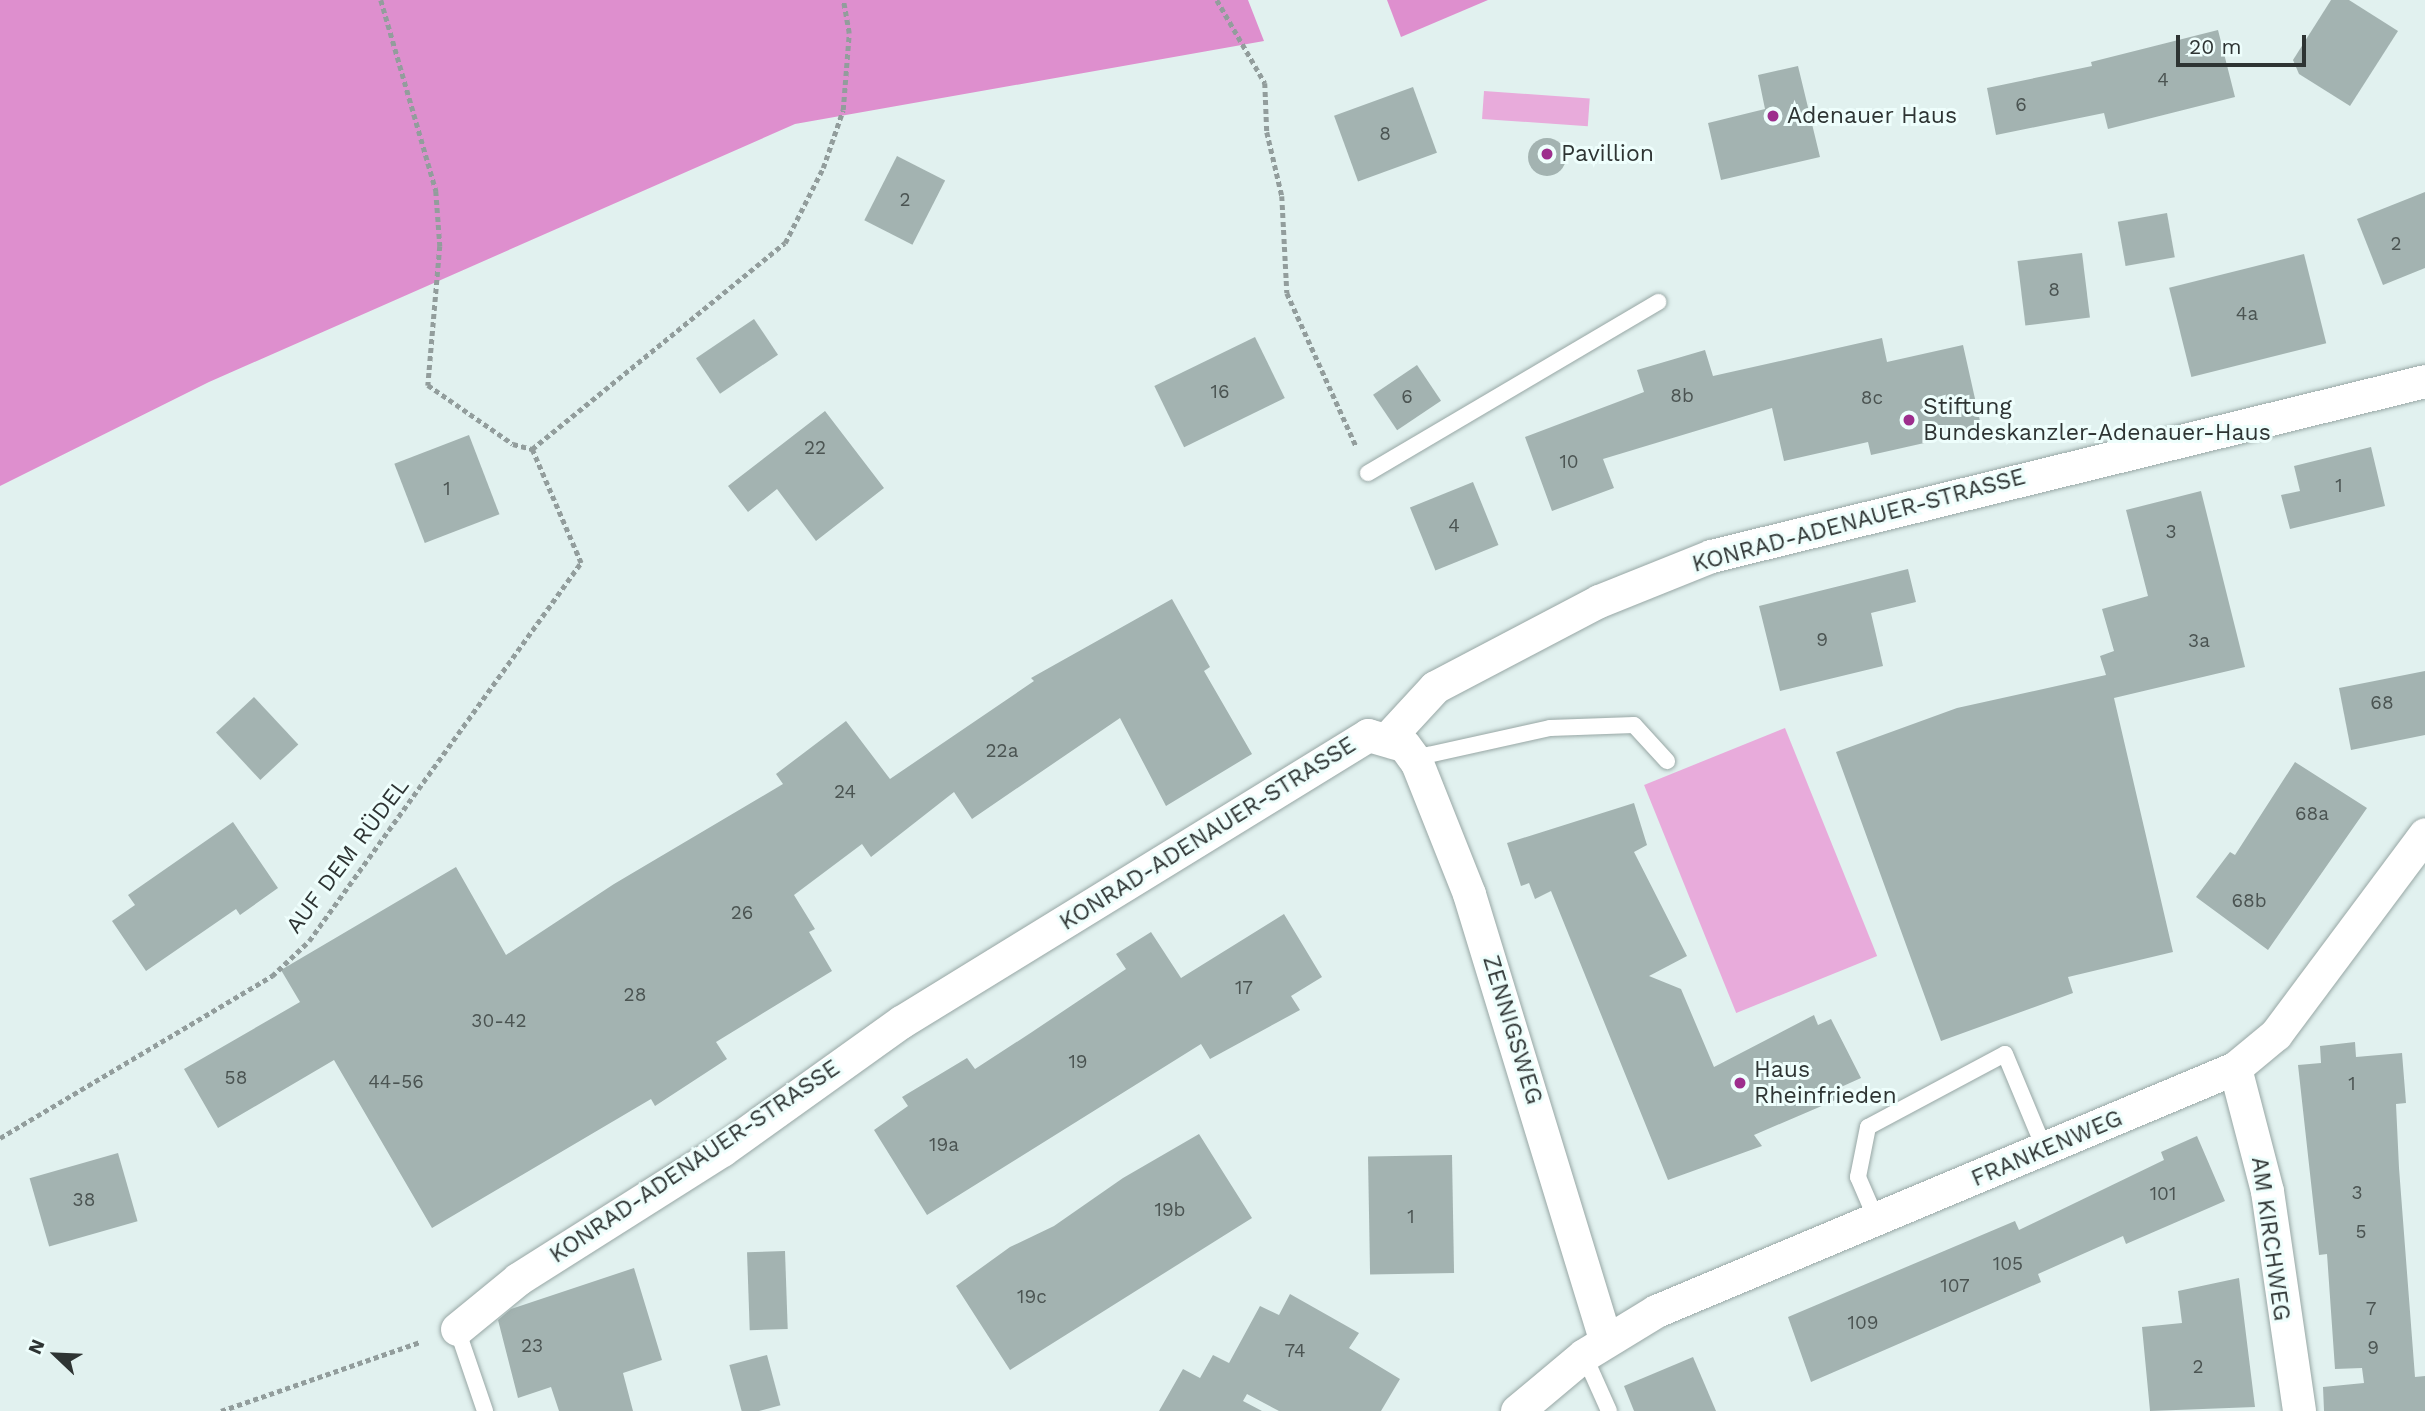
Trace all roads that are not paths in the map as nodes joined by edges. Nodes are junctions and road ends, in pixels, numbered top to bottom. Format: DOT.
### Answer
graph roads {
  1 [pos="1658,302"];
  2 [pos="2425,381"];
  3 [pos="1368,473"];
  4 [pos="1388,737"];
  5 [pos="1667,761"];
  6 [pos="1417,763"];
  7 [pos="2425,834"];
  8 [pos="2235,1068"];
  9 [pos="2045,1150"];
  10 [pos="1877,1222"];
  11 [pos="457,1329"];
  12 [pos="1595,1347"];
  13 [pos="485,1411"];
  14 [pos="1517,1411"];
  15 [pos="1609,1411"];
  16 [pos="2299,1411"];
  1 -- 3 [label="lane"];
  2 -- 4 [label="street, KONRAD-ADENAUER-STRASSE"];
  4 -- 6 [label="street, ZENNIGSWEG"];
  4 -- 11 [label="street, KONRAD-ADENAUER-STRASSE"];
  5 -- 6 [label="lane"];
  6 -- 12 [label="street, ZENNIGSWEG"];
  7 -- 8 [label="street, FRANKENWEG"];
  8 -- 9 [label="street, FRANKENWEG"];
  8 -- 16 [label="street, AM KIRCHWEG"];
  9 -- 10 [label="street, FRANKENWEG"];
  9 -- 10 [label="lane"];
  10 -- 12 [label="street, FRANKENWEG"];
  11 -- 13 [label="lane"];
  12 -- 14 [label="street, FRANKENWEG"];
  12 -- 15 [label="lane"];
}
